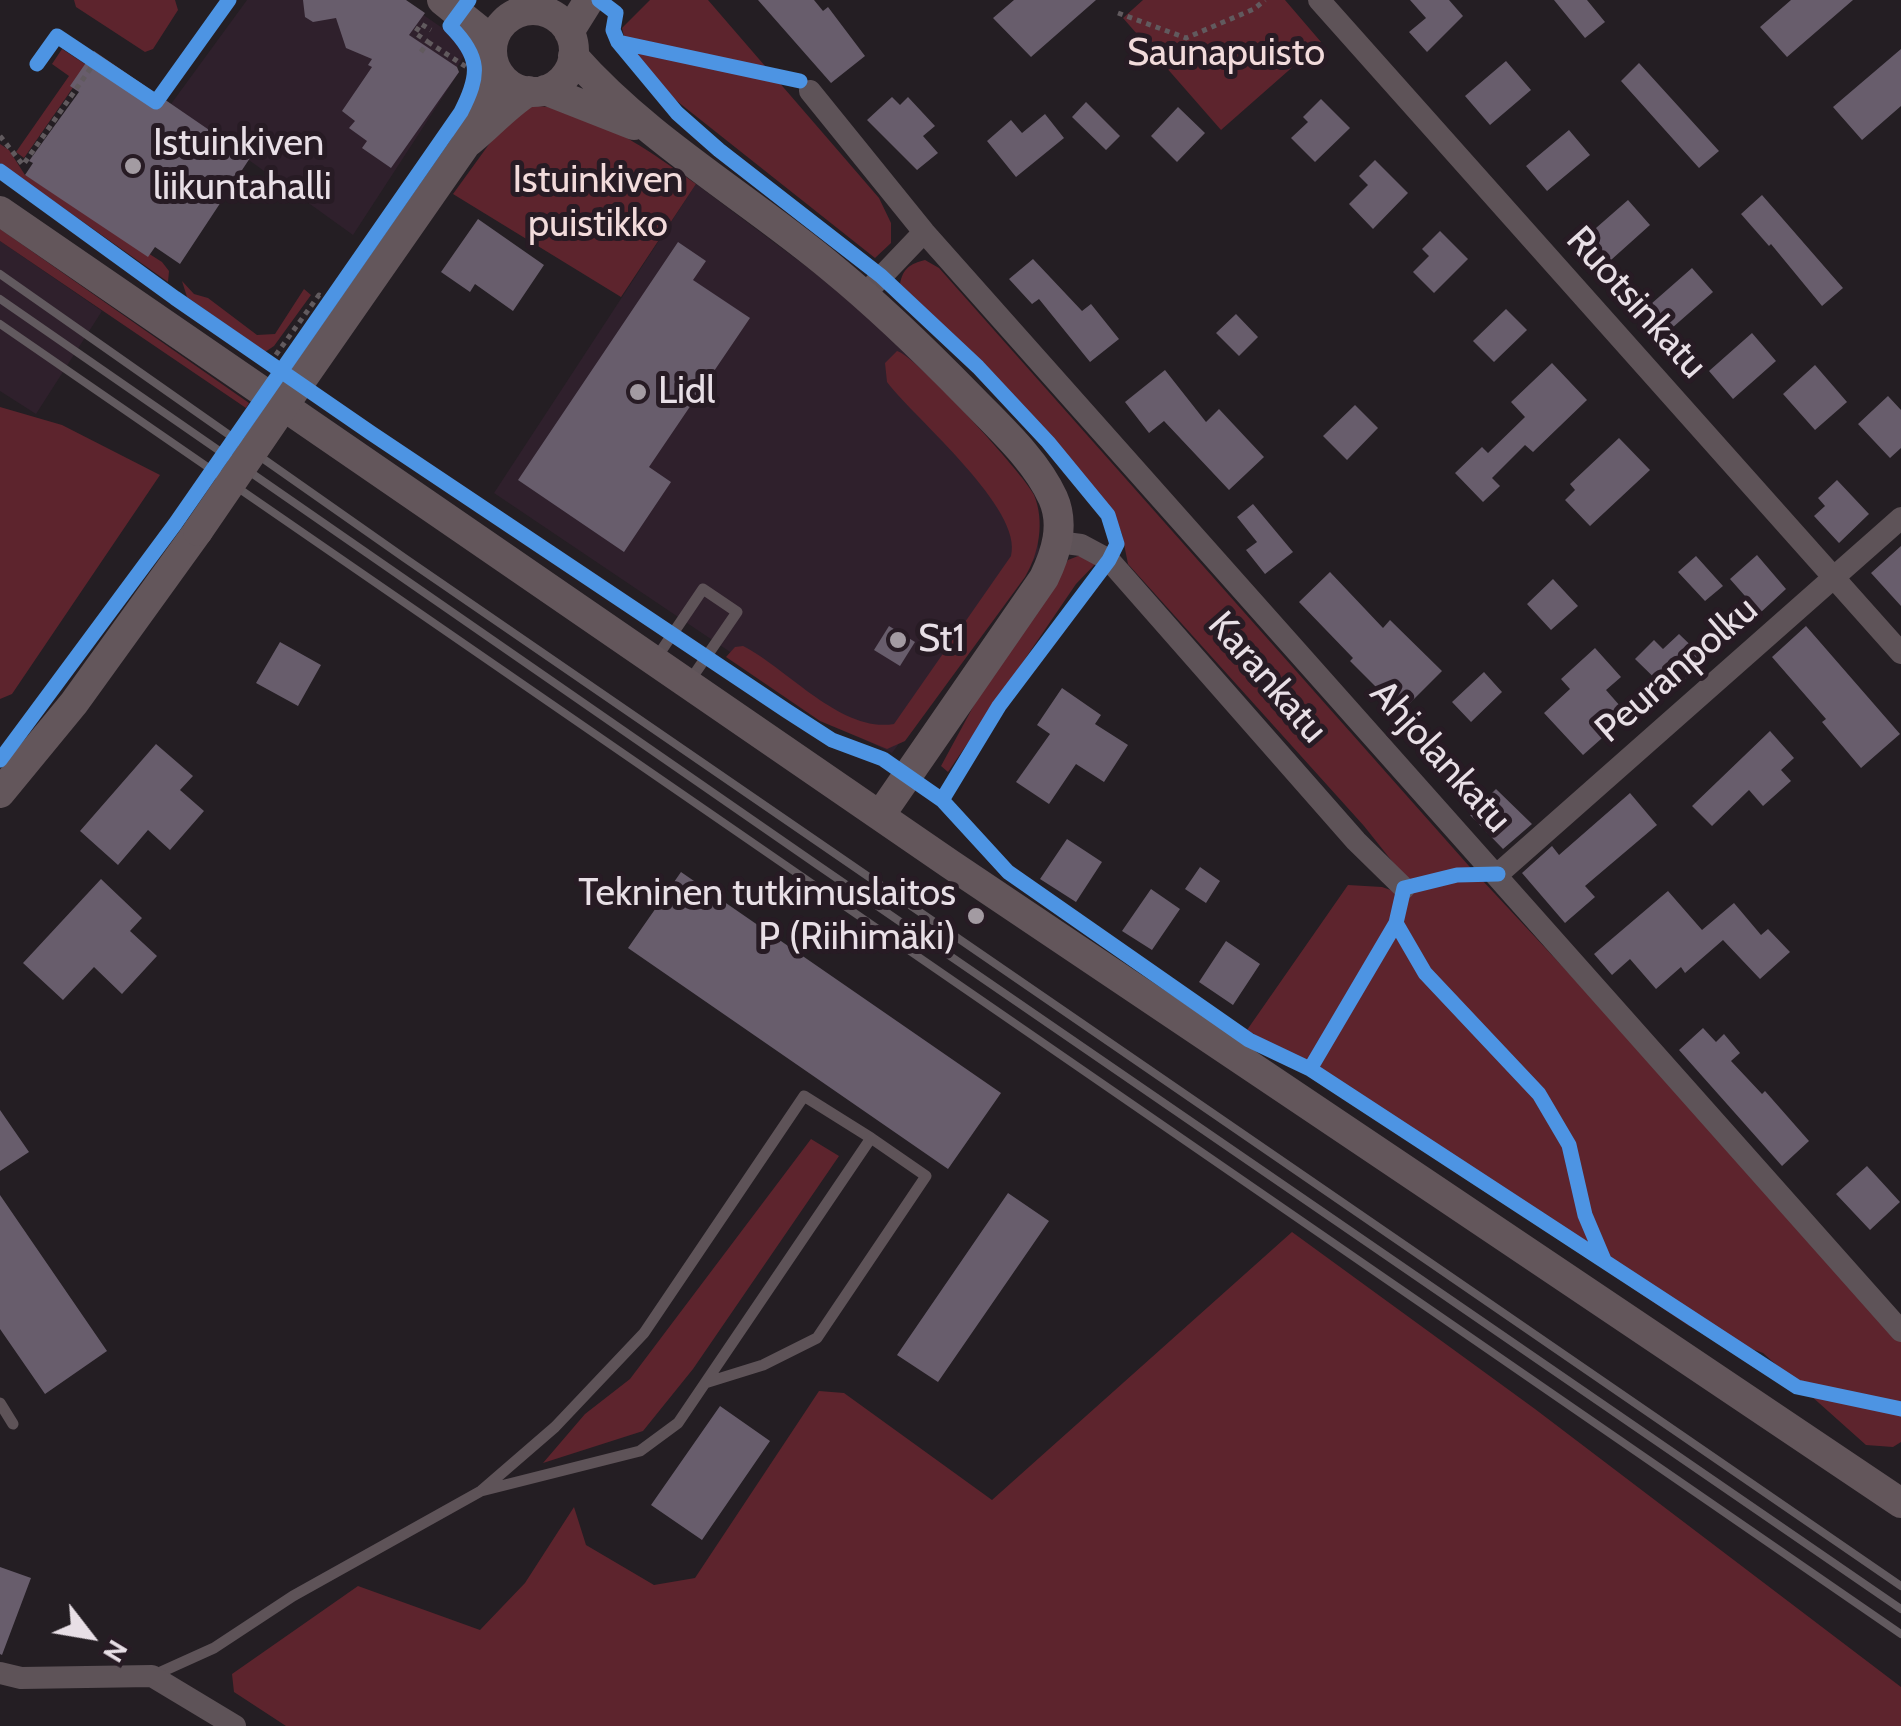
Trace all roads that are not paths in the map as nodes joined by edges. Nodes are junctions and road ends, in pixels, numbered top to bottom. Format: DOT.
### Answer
graph roads {
  1 [pos="589,0"];
  2 [pos="1318,0"];
  3 [pos="521,6"];
  4 [pos="437,11"];
  5 [pos="571,44"];
  6 [pos="486,55"];
  7 [pos="536,90"];
  8 [pos="810,92"];
  9 [pos="650,132"];
  10 [pos="466,144"];
  11 [pos="0,211"];
  12 [pos="924,232"];
  13 [pos="863,296"];
  14 [pos="1901,518"];
  15 [pos="1058,542"];
  16 [pos="1834,579"];
  17 [pos="1901,653"];
  18 [pos="655,660"];
  19 [pos="689,682"];
  20 [pos="7,773"];
  21 [pos="881,814"];
  22 [pos="1498,874"];
  23 [pos="1404,888"];
  24 [pos="871,1138"];
  25 [pos="1901,1331"];
  26 [pos="705,1383"];
  27 [pos="0,1403"];
  28 [pos="13,1424"];
  29 [pos="481,1490"];
  30 [pos="1899,1496"];
  31 [pos="0,1673"];
  32 [pos="152,1676"];
  33 [pos="234,1726"];
  1 -- 5 [label="street"];
  2 -- 16 [label="street, Ruotsinkatu"];
  3 -- 5 [label="street"];
  3 -- 6 [label="street"];
  4 -- 6 [label="street"];
  5 -- 7 [label="street"];
  5 -- 9 [label="street"];
  6 -- 7 [label="street"];
  6 -- 10 [label="street"];
  7 -- 9 [label="street"];
  7 -- 10 [label="street"];
  8 -- 12 [label="street, Ahjolankatu"];
  9 -- 13 [label="street"];
  10 -- 20 [label="street, bridge"];
  11 -- 18 [label="street"];
  12 -- 13 [label="street"];
  12 -- 22 [label="street, Ahjolankatu"];
  13 -- 15 [label="street"];
  14 -- 16 [label="street, Peuranpolku"];
  15 -- 21 [label="street"];
  15 -- 23 [label="street, Karankatu"];
  16 -- 17 [label="street, Ruotsinkatu"];
  16 -- 22 [label="street, Peuranpolku"];
  18 -- 19 [label="street"];
  18 -- 19 [label="lane"];
  19 -- 21 [label="street"];
  21 -- 30 [label="street"];
  22 -- 25 [label="street, Ahjolankatu"];
  24 -- 26 [label="lane"];
  24 -- 26 [label="lane"];
  24 -- 29 [label="lane"];
  26 -- 29 [label="lane"];
  27 -- 28 [label="lane"];
  29 -- 32 [label="lane"];
  31 -- 32 [label="street"];
  32 -- 33 [label="street"];
}
